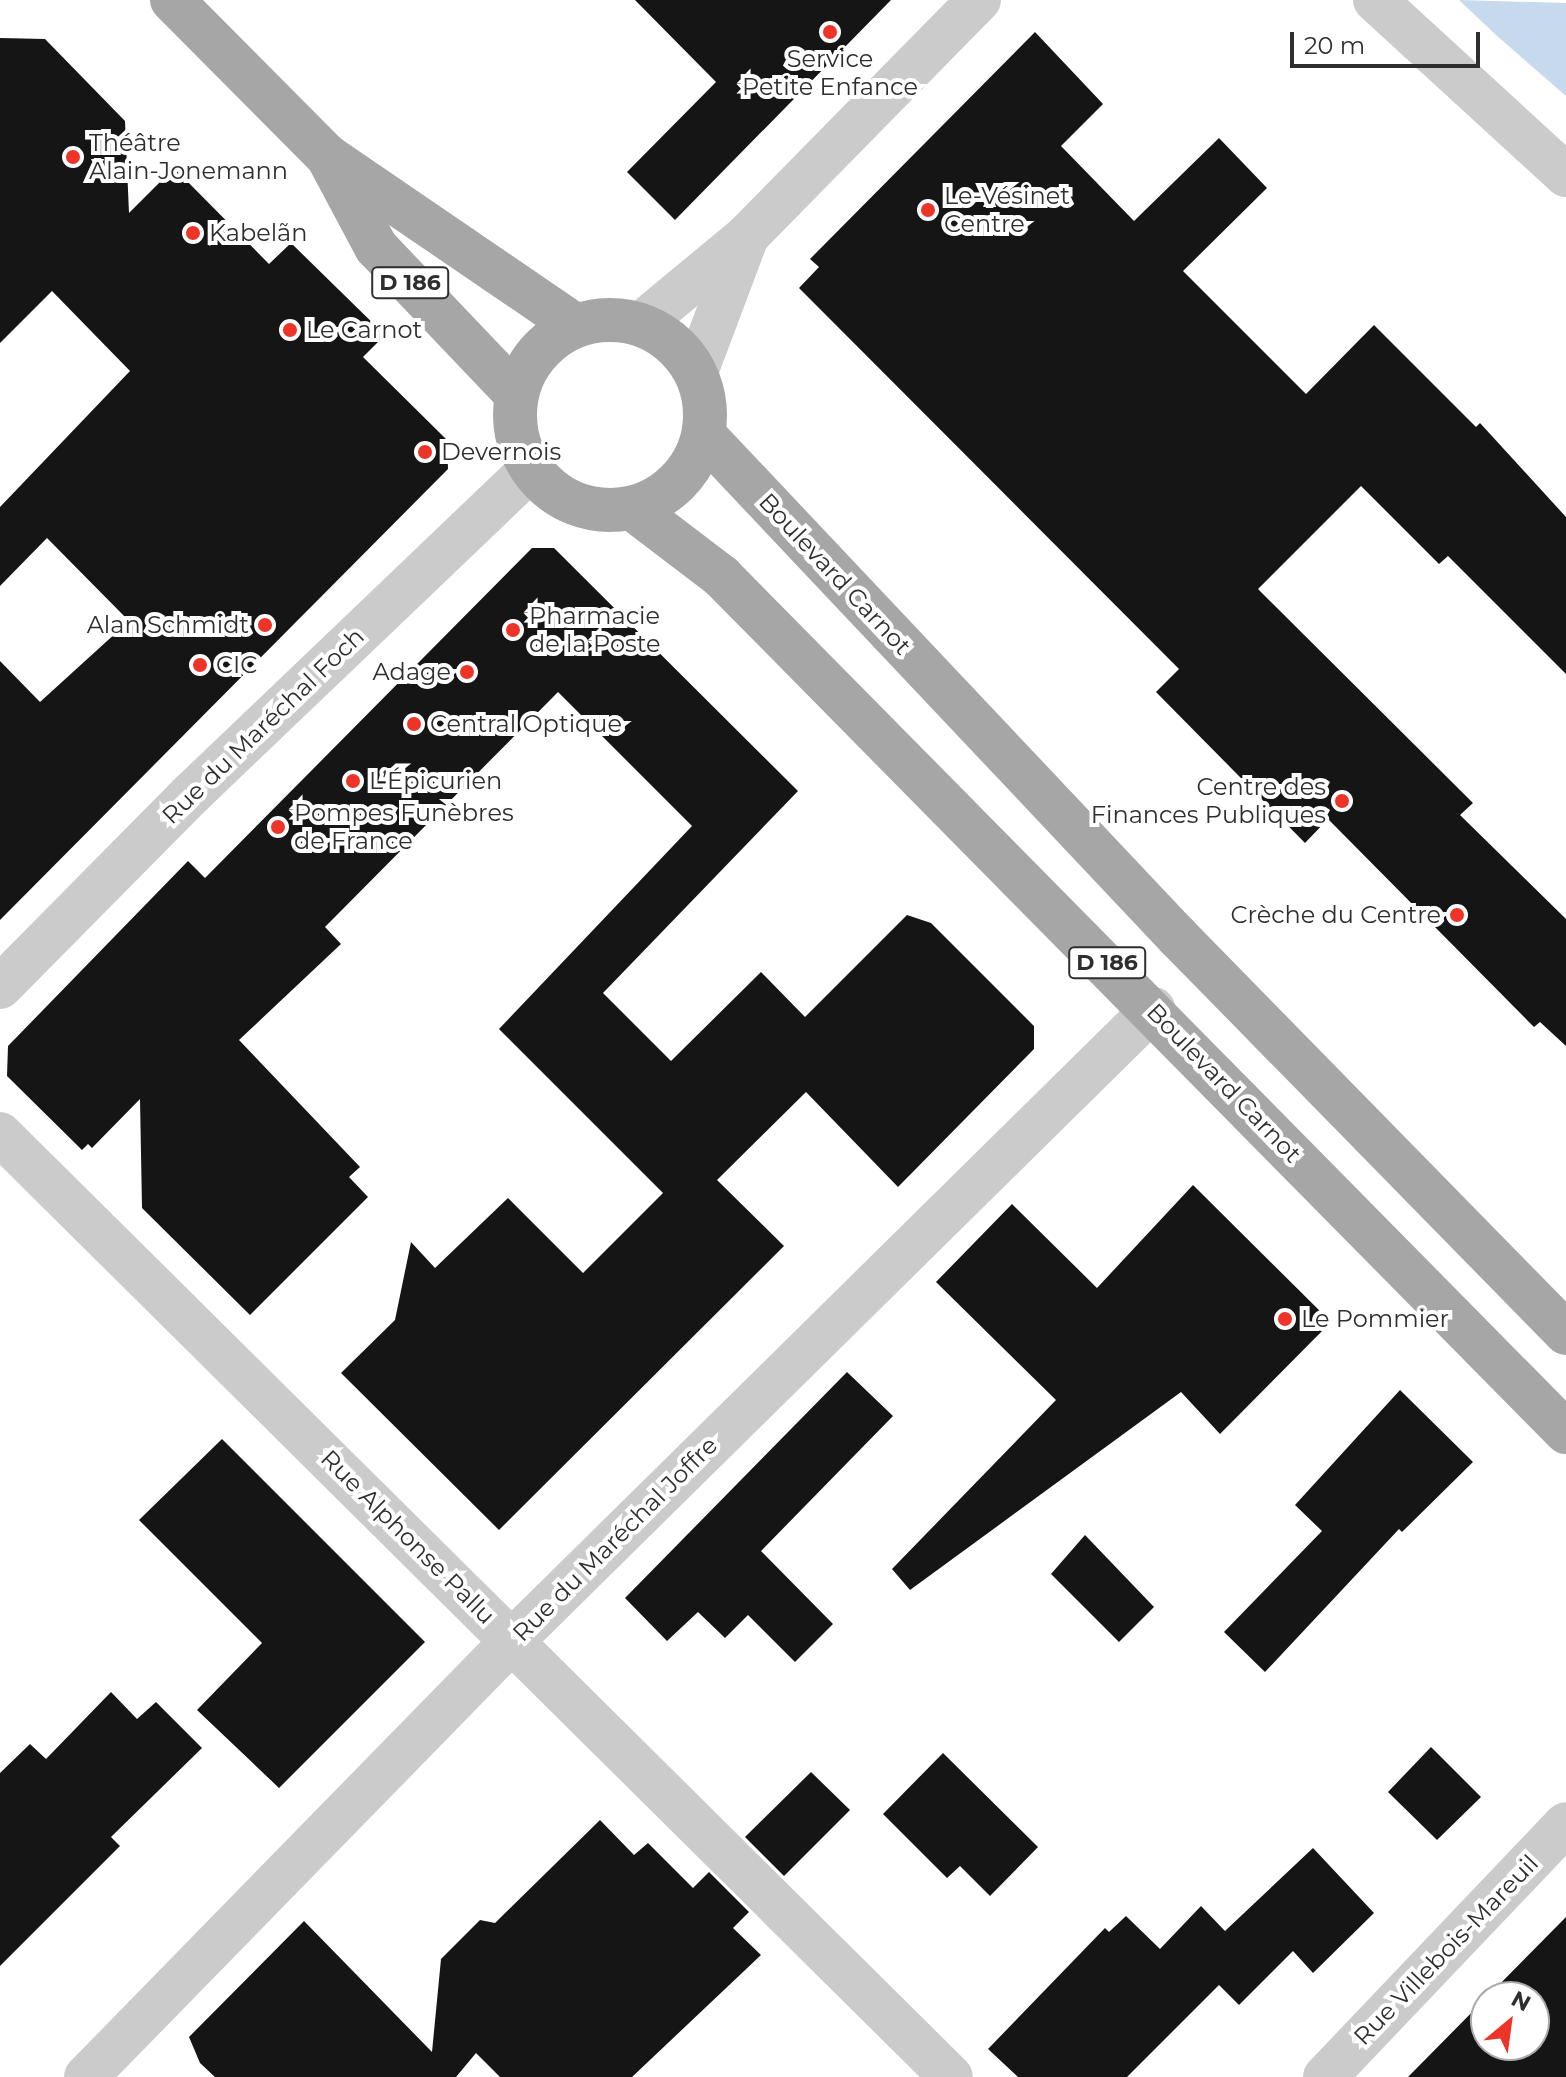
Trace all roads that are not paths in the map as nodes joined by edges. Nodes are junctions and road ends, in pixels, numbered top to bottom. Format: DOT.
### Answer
graph roads {
  1 [pos="172,0"];
  2 [pos="979,0"];
  3 [pos="1375,0"];
  4 [pos="327,156"];
  5 [pos="1566,175"];
  6 [pos="747,236"];
  7 [pos="641,324"];
  8 [pos="575,325"];
  9 [pos="696,372"];
  10 [pos="516,394"];
  11 [pos="705,436"];
  12 [pos="531,469"];
  13 [pos="633,509"];
  14 [pos="0,987"];
  15 [pos="1153,1009"];
  16 [pos="0,1134"];
  17 [pos="1566,1333"];
  18 [pos="1566,1432"];
  19 [pos="513,1640"];
  20 [pos="1566,1824"];
  21 [pos="86,2077"];
  22 [pos="951,2077"];
  23 [pos="1325,2077"];
  1 -- 4 [label="main road, D 186"];
  2 -- 6 [label="street"];
  3 -- 5 [label="street"];
  4 -- 8 [label="main road, D 186"];
  4 -- 10 [label="main road, D 186"];
  6 -- 7 [label="street"];
  6 -- 9 [label="street"];
  7 -- 8 [label="main road"];
  7 -- 9 [label="main road"];
  8 -- 10 [label="main road"];
  9 -- 11 [label="main road"];
  10 -- 12 [label="main road"];
  11 -- 13 [label="main road"];
  11 -- 17 [label="main road, Boulevard Carnot / D 186"];
  12 -- 13 [label="main road"];
  12 -- 14 [label="street, Rue du Maréchal Foch"];
  13 -- 15 [label="main road, Boulevard Carnot / D 186"];
  15 -- 18 [label="main road, Boulevard Carnot / D 186"];
  15 -- 19 [label="street, Rue du Maréchal Joffre"];
  16 -- 19 [label="street, Rue Alphonse Pallu"];
  19 -- 21 [label="street, Rue du Maréchal Joffre"];
  19 -- 22 [label="street, Rue Alphonse Pallu"];
  20 -- 23 [label="street, Rue Villebois-Mareuil"];
}
